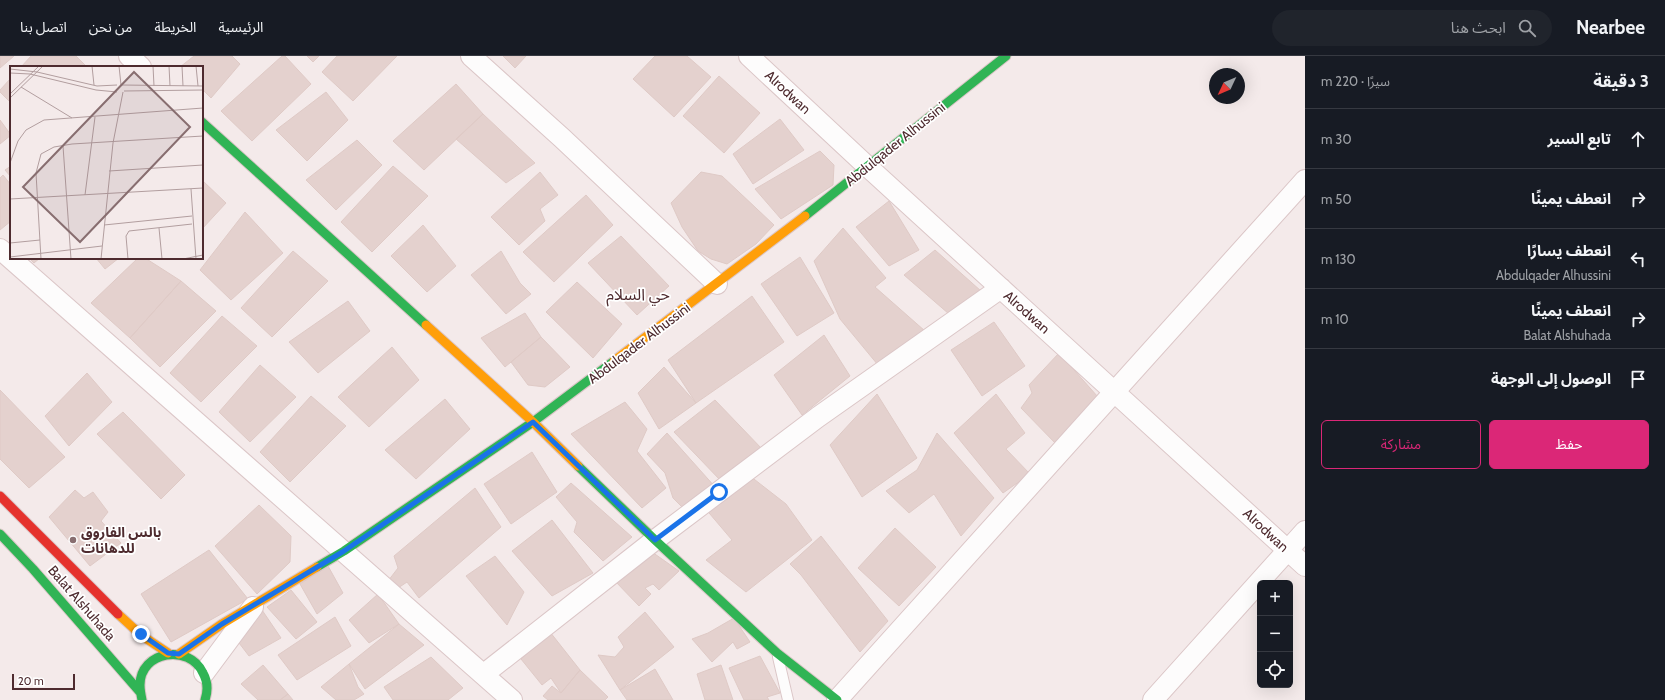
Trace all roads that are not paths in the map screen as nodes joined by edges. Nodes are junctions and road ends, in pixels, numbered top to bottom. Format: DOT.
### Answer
graph roads {
  1 [pos="129,56"];
  2 [pos="471,56"];
  3 [pos="749,56"];
  4 [pos="1006,56"];
  5 [pos="140,66"];
  6 [pos="203,123"];
  7 [pos="868,167"];
  8 [pos="1305,180"];
  9 [pos="0,249"];
  10 [pos="10,258"];
  11 [pos="11,259"];
  12 [pos="717,284"];
  13 [pos="1001,288"];
  14 [pos="1115,392"];
  15 [pos="533,422"];
  16 [pos="0,496"];
  17 [pos="1305,531"];
  18 [pos="0,534"];
  19 [pos="655,540"];
  20 [pos="1288,550"];
  21 [pos="344,551"];
  22 [pos="1305,566"];
  23 [pos="255,605"];
  24 [pos="168,653"];
  25 [pos="777,653"];
  26 [pos="179,654"];
  27 [pos="484,674"];
  28 [pos="206,679"];
  29 [pos="216,695"];
  30 [pos="141,696"];
  31 [pos="205,700"];
  32 [pos="512,700"];
  33 [pos="788,700"];
  34 [pos="837,700"];
  35 [pos="1153,700"];
  1 -- 5 [label="street"];
  2 -- 12 [label="street"];
  3 -- 7 [label="street, Alrodwan"];
  4 -- 7 [label="street, Abdulqader Alhussini"];
  6 -- 15 [label="street"];
  7 -- 12 [label="street, Abdulqader Alhussini"];
  7 -- 13 [label="street, Alrodwan"];
  8 -- 14 [label="street"];
  9 -- 10 [label="street"];
  11 -- 21 [label="street"];
  12 -- 15 [label="street, Abdulqader Alhussini"];
  13 -- 14 [label="street, Alrodwan"];
  13 -- 19 [label="street"];
  14 -- 20 [label="street, Alrodwan"];
  14 -- 34 [label="street"];
  15 -- 19 [label="street"];
  15 -- 21 [label="street, Abdulqader Alhussini"];
  16 -- 24 [label="street, Balat Alshuhada"];
  17 -- 20 [label="street"];
  18 -- 30 [label="street, Balat Alshuhada"];
  19 -- 25 [label="street"];
  19 -- 27 [label="street"];
  20 -- 22 [label="street, Alrodwan"];
  20 -- 35 [label="street"];
  21 -- 23 [label="street, Abdulqader Alhussini"];
  21 -- 27 [label="street"];
  23 -- 26 [label="street, Abdulqader Alhussini"];
  23 -- 28 [label="street, Abdulqader Alhussini"];
  24 -- 26 [label="street"];
  24 -- 30 [label="street"];
  25 -- 33 [label="lane"];
  25 -- 34 [label="street"];
  26 -- 28 [label="street"];
  27 -- 32 [label="street"];
  28 -- 29 [label="street"];
  28 -- 31 [label="street"];
}
